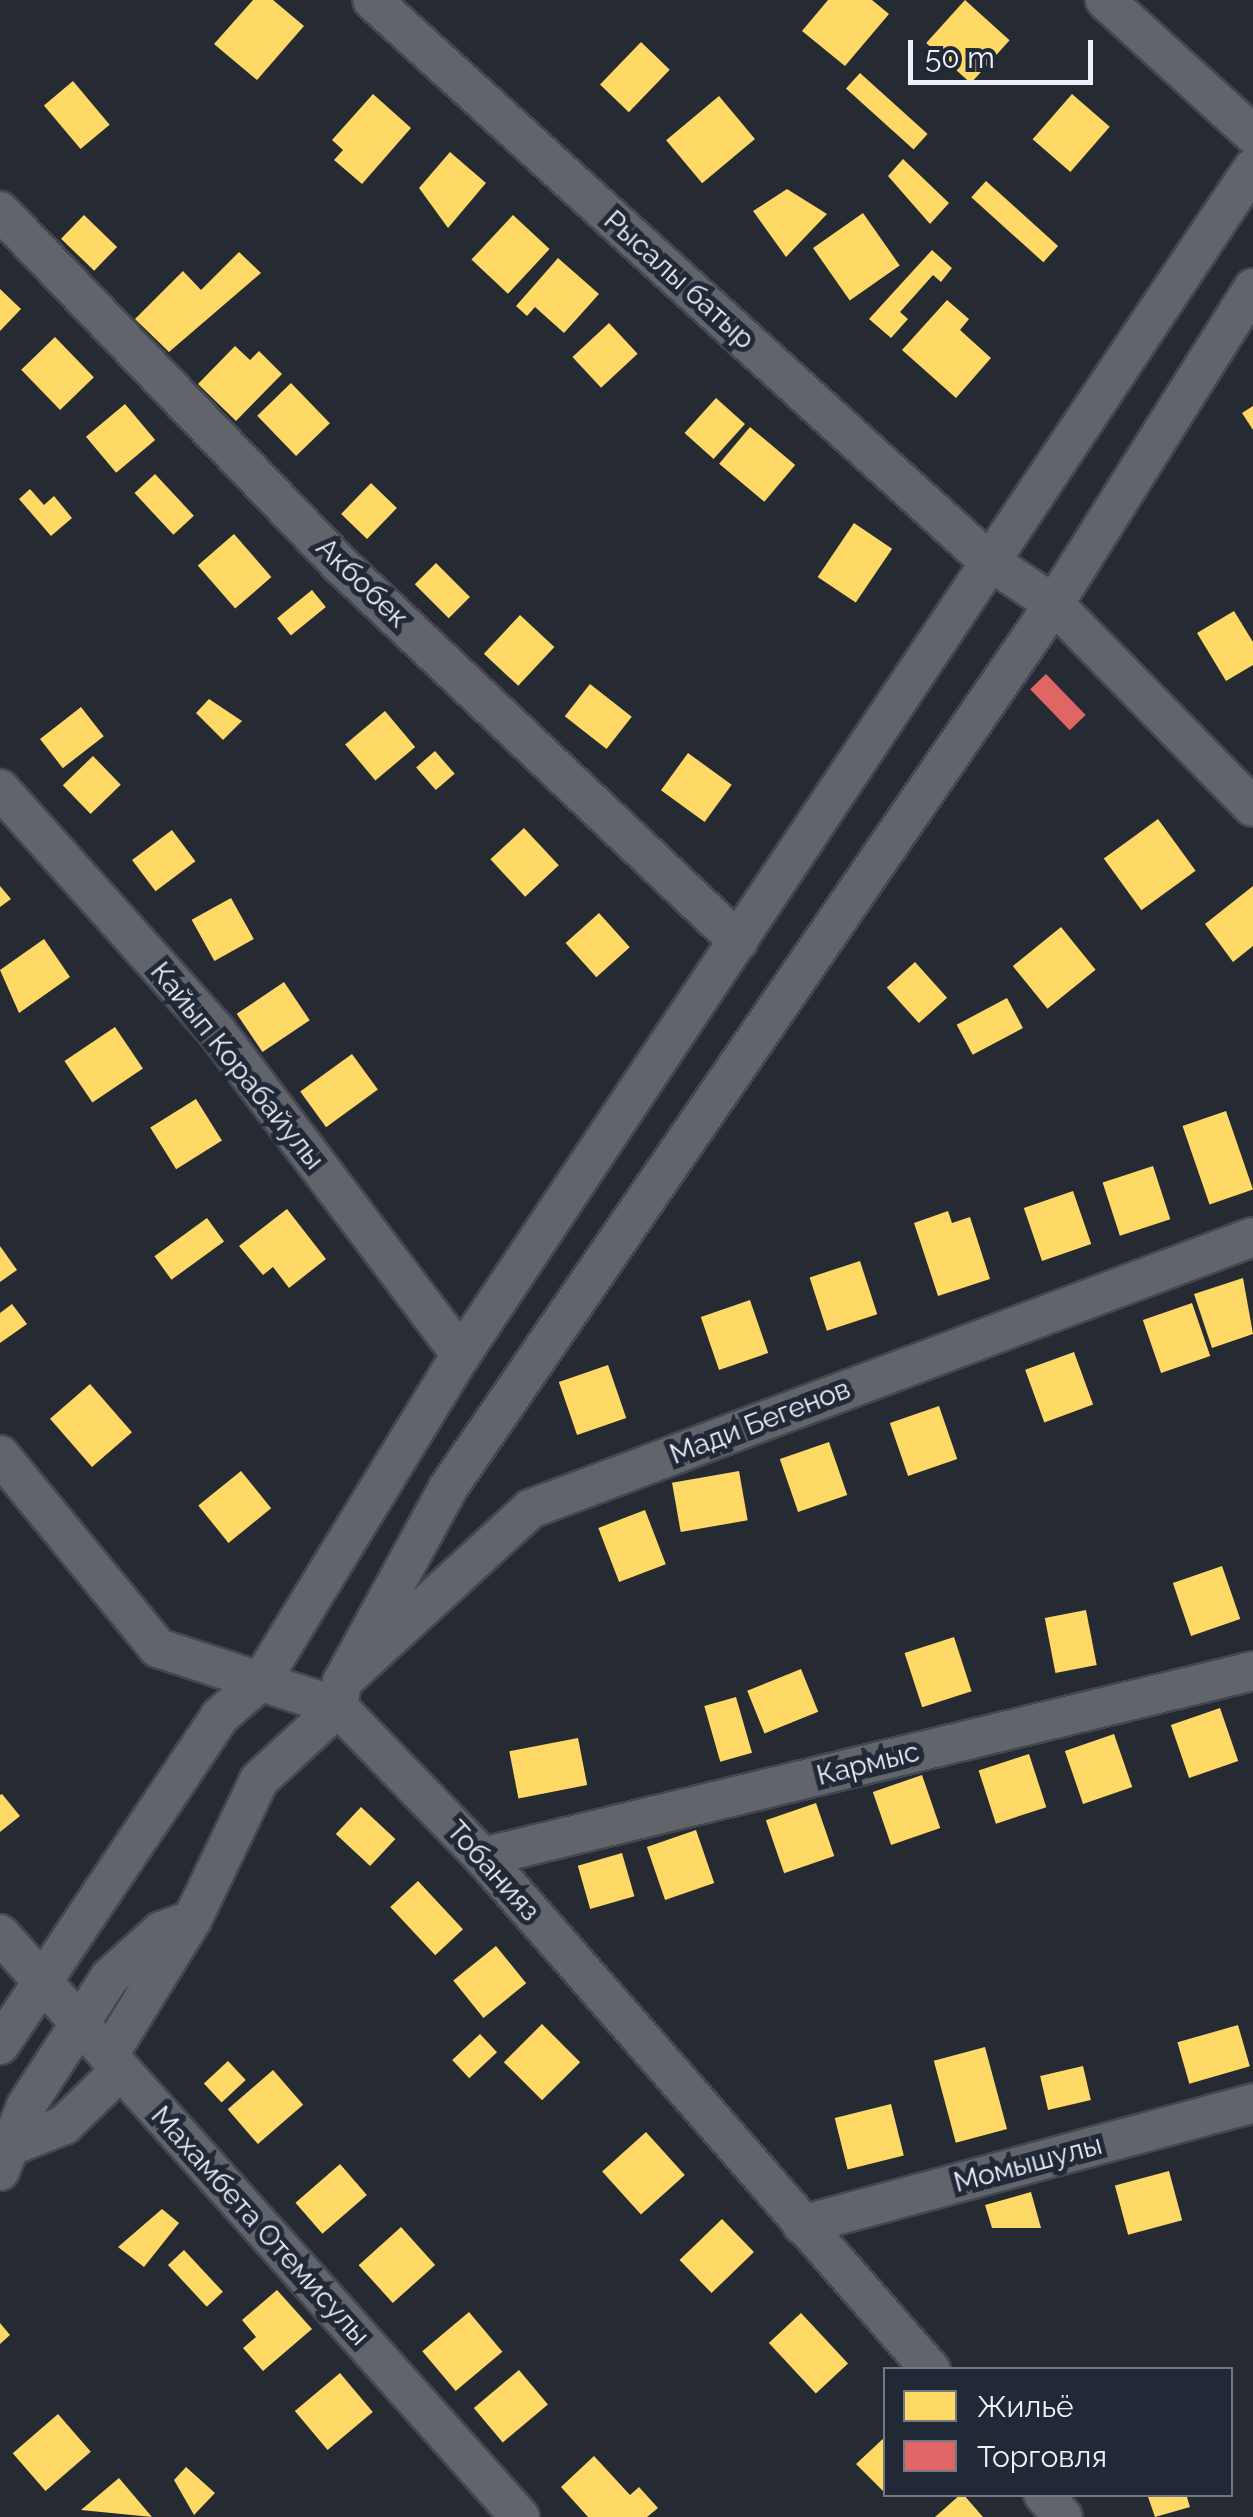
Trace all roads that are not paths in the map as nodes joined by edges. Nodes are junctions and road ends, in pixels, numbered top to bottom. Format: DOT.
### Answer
graph roads {
  1 [pos="372,0"];
  2 [pos="1104,0"];
  3 [pos="1253,134"];
  4 [pos="1253,168"];
  5 [pos="0,211"];
  6 [pos="1248,301"];
  7 [pos="986,559"];
  8 [pos="1054,604"];
  9 [pos="0,789"];
  10 [pos="1253,807"];
  11 [pos="738,941"];
  12 [pos="1253,1236"];
  13 [pos="461,1355"];
  14 [pos="0,1456"];
  15 [pos="1253,1672"];
  16 [pos="261,1681"];
  17 [pos="340,1695"];
  18 [pos="483,1857"];
  19 [pos="192,1920"];
  20 [pos="0,1934"];
  21 [pos="42,1982"];
  22 [pos="80,2024"];
  23 [pos="0,2045"];
  24 [pos="114,2063"];
  25 [pos="1253,2103"];
  26 [pos="8,2158"];
  27 [pos="802,2225"];
  28 [pos="928,2367"];
  29 [pos="1046,2497"];
  30 [pos="520,2517"];
  31 [pos="1063,2517"];
  1 -- 7 [label="street, Рысалы батыр"];
  2 -- 3 [label="street"];
  4 -- 7 [label="street"];
  5 -- 11 [label="street, Акбобек"];
  6 -- 8 [label="street"];
  7 -- 8 [label="street, Рысалы батыр"];
  7 -- 11 [label="street"];
  8 -- 10 [label="street, Рысалы батыр"];
  8 -- 17 [label="street"];
  9 -- 13 [label="street, Кайып Корабайулы"];
  11 -- 13 [label="street"];
  12 -- 17 [label="street, Мади Бегенов"];
  13 -- 16 [label="street"];
  14 -- 16 [label="street, Тобанияз"];
  15 -- 18 [label="street, Кармыс"];
  16 -- 17 [label="street, Тобанияз"];
  16 -- 21 [label="street"];
  17 -- 18 [label="street, Тобанияз"];
  17 -- 19 [label="street, Мади Бегенов"];
  18 -- 27 [label="street, Тобанияз"];
  19 -- 22 [label="street"];
  19 -- 24 [label="street, Мади Бегенов"];
  20 -- 21 [label="street, Махамбета Отемисулы"];
  21 -- 22 [label="street, Махамбета Отемисулы"];
  21 -- 23 [label="street"];
  22 -- 24 [label="street, Махамбета Отемисулы"];
  22 -- 26 [label="street"];
  24 -- 26 [label="street, Мади Бегенов"];
  24 -- 30 [label="street, Махамбета Отемисулы"];
  25 -- 27 [label="street, Момышулы"];
  27 -- 28 [label="street, Тобанияз"];
  29 -- 31 [label="street"];
}
